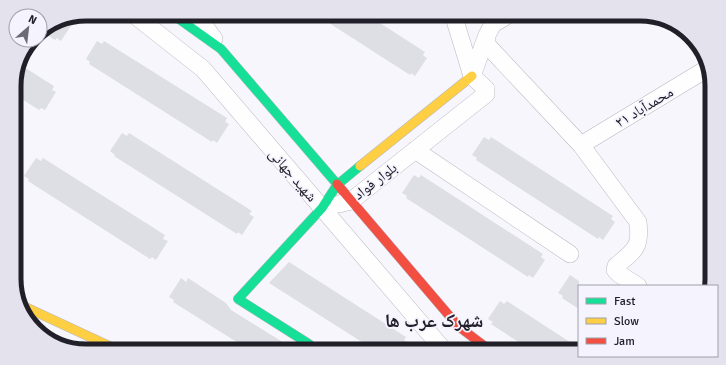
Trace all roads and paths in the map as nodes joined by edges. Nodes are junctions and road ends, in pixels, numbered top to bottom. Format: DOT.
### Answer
graph roads {
  1 [pos="142,21"];
  2 [pos="182,21"];
  3 [pos="201,21"];
  4 [pos="455,21"];
  5 [pos="497,21"];
  6 [pos="487,35"];
  7 [pos="221,49"];
  8 [pos="703,71"];
  9 [pos="472,76"];
  10 [pos="581,145"];
  11 [pos="415,150"];
  12 [pos="337,184"];
  13 [pos="351,201"];
  14 [pos="322,208"];
  15 [pos="570,254"];
  16 [pos="636,285"];
  17 [pos="28,308"];
  18 [pos="458,326"];
  19 [pos="105,344"];
  20 [pos="309,344"];
  21 [pos="436,344"];
  22 [pos="444,344"];
  23 [pos="482,344"];
  1 -- 14 [label="street, شهید جهانی"];
  2 -- 7 [label="street, شهید جهانی"];
  3 -- 7 [label="street"];
  4 -- 9 [label="street"];
  5 -- 6 [label="street"];
  6 -- 9 [label="street"];
  6 -- 10 [label="street"];
  7 -- 12 [label="street, شهید جهانی"];
  8 -- 10 [label="street, محمدآباد ۲۱"];
  9 -- 11 [label="street, بلوار فواد"];
  9 -- 12 [label="street, بلوار فواد"];
  10 -- 16 [label="street"];
  11 -- 13 [label="street, بلوار فواد"];
  11 -- 15 [label="street"];
  12 -- 13 [label="street, شهید جهانی"];
  12 -- 14 [label="street, بلوار فواد"];
  13 -- 14 [label="street, بلوار فواد"];
  13 -- 18 [label="street, شهید جهانی"];
  14 -- 20 [label="street"];
  14 -- 21 [label="street, شهید جهانی"];
  17 -- 19 [label="street"];
  18 -- 22 [label="street"];
  18 -- 23 [label="street, شهید جهانی"];
}
